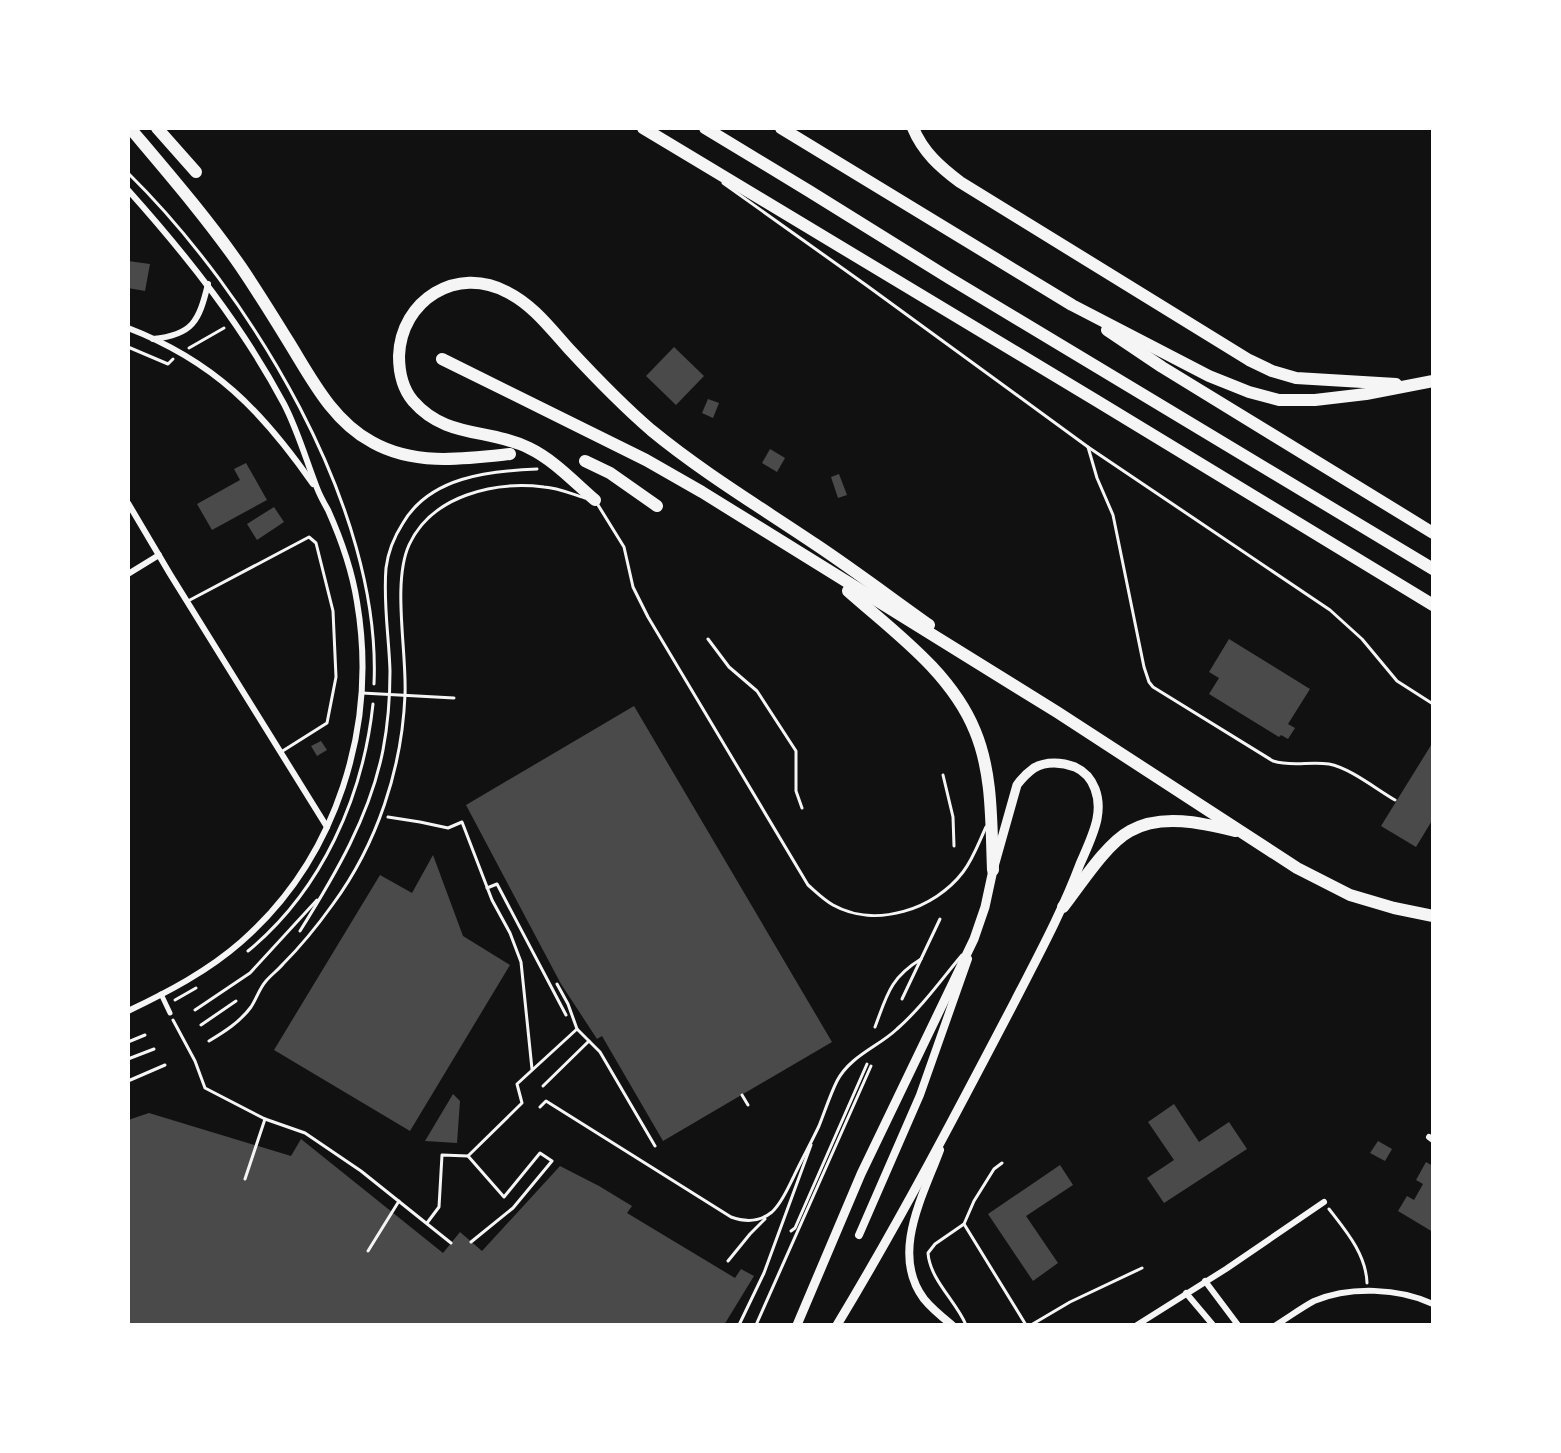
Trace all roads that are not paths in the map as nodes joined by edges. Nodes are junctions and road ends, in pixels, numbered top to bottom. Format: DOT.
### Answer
graph roads {
  1 [pos="130,128"];
  2 [pos="157,128"];
  3 [pos="643,128"];
  4 [pos="705,128"];
  5 [pos="781,128"];
  6 [pos="913,128"];
  7 [pos="661,139"];
  8 [pos="196,172"];
  9 [pos="128,190"];
  10 [pos="208,284"];
  11 [pos="1072,305"];
  12 [pos="128,328"];
  13 [pos="153,339"];
  14 [pos="442,359"];
  15 [pos="1433,381"];
  16 [pos="1407,385"];
  17 [pos="1088,447"];
  18 [pos="510,454"];
  19 [pos="585,461"];
  20 [pos="537,469"];
  21 [pos="318,490"];
  22 [pos="595,500"];
  23 [pos="128,503"];
  24 [pos="657,506"];
  25 [pos="1433,533"];
  26 [pos="159,555"];
  27 [pos="1433,569"];
  28 [pos="825,570"];
  29 [pos="128,574"];
  30 [pos="187,601"];
  31 [pos="1433,605"];
  32 [pos="362,693"];
  33 [pos="454,698"];
  34 [pos="1433,704"];
  35 [pos="1057,712"];
  36 [pos="281,752"];
  37 [pos="943,775"];
  38 [pos="1395,800"];
  39 [pos="991,817"];
  40 [pos="327,827"];
  41 [pos="1245,834"];
  42 [pos="954,846"];
  43 [pos="993,870"];
  44 [pos="322,894"];
  45 [pos="1063,907"];
  46 [pos="1433,916"];
  47 [pos="940,919"];
  48 [pos="300,931"];
  49 [pos="974,939"];
  50 [pos="921,959"];
  51 [pos="161,994"];
  52 [pos="902,999"];
  53 [pos="236,1001"];
  54 [pos="195,1010"];
  55 [pos="128,1011"];
  56 [pos="170,1013"];
  57 [pos="201,1025"];
  58 [pos="875,1027"];
  59 [pos="145,1035"];
  60 [pos="209,1041"];
  61 [pos="128,1042"];
  62 [pos="154,1049"];
  63 [pos="128,1059"];
  64 [pos="165,1065"];
  65 [pos="128,1081"];
  66 [pos="540,1107"];
  67 [pos="817,1131"];
  68 [pos="944,1137"];
  69 [pos="1002,1163"];
  70 [pos="1324,1202"];
  71 [pos="773,1211"];
  72 [pos="964,1224"];
  73 [pos="791,1231"];
  74 [pos="859,1235"];
  75 [pos="728,1261"];
  76 [pos="1142,1268"];
  77 [pos="1205,1281"];
  78 [pos="1186,1293"];
  79 [pos="1433,1304"];
  80 [pos="739,1325"];
  81 [pos="756,1325"];
  82 [pos="797,1325"];
  83 [pos="837,1325"];
  84 [pos="952,1325"];
  85 [pos="966,1325"];
  86 [pos="1026,1325"];
  87 [pos="1031,1325"];
  88 [pos="1137,1325"];
  89 [pos="1213,1325"];
  90 [pos="1238,1325"];
  91 [pos="1276,1325"];
  1 -- 18 [label="highway"];
  2 -- 8 [label="highway"];
  3 -- 7 [label="highway"];
  4 -- 27 [label="highway"];
  5 -- 11 [label="highway"];
  6 -- 16 [label="highway"];
  7 -- 17 [label="lane"];
  7 -- 31 [label="highway"];
  9 -- 10 [label="street"];
  10 -- 13 [label="street"];
  10 -- 21 [label="street"];
  11 -- 16 [label="highway"];
  11 -- 25 [label="highway"];
  12 -- 13 [label="street"];
  13 -- 21 [label="street"];
  14 -- 28 [label="highway"];
  15 -- 16 [label="highway"];
  17 -- 34 [label="lane"];
  17 -- 38 [label="lane"];
  19 -- 24 [label="highway"];
  20 -- 44 [label="lane"];
  21 -- 32 [label="street"];
  22 -- 35 [label="highway"];
  22 -- 39 [label="lane"];
  22 -- 60 [label="lane"];
  23 -- 26 [label="street"];
  26 -- 29 [label="street"];
  26 -- 30 [label="street"];
  28 -- 35 [label="highway"];
  28 -- 39 [label="highway"];
  30 -- 36 [label="street"];
  30 -- 36 [label="lane"];
  32 -- 33 [label="lane"];
  32 -- 40 [label="street"];
  35 -- 41 [label="highway"];
  36 -- 40 [label="street"];
  37 -- 42 [label="lane"];
  39 -- 43 [label="highway"];
  40 -- 51 [label="street"];
  41 -- 45 [label="highway"];
  41 -- 46 [label="highway"];
  43 -- 45 [label="main road"];
  43 -- 49 [label="main road"];
  44 -- 48 [label="lane"];
  44 -- 54 [label="lane"];
  45 -- 68 [label="main road"];
  47 -- 50 [label="lane"];
  49 -- 67 [label="lane"];
  49 -- 74 [label="street"];
  49 -- 82 [label="main road"];
  50 -- 52 [label="lane"];
  50 -- 58 [label="lane"];
  51 -- 55 [label="street"];
  51 -- 56 [label="street"];
  53 -- 57 [label="lane"];
  59 -- 61 [label="lane"];
  62 -- 63 [label="lane"];
  64 -- 65 [label="lane"];
  66 -- 71 [label="lane"];
  67 -- 71 [label="lane"];
  67 -- 80 [label="lane"];
  68 -- 83 [label="main road"];
  68 -- 84 [label="street"];
  69 -- 72 [label="lane"];
  70 -- 77 [label="street"];
  71 -- 75 [label="lane"];
  72 -- 85 [label="lane"];
  72 -- 86 [label="lane"];
  73 -- 81 [label="lane"];
  76 -- 87 [label="lane"];
  77 -- 78 [label="street"];
  77 -- 90 [label="street"];
  78 -- 88 [label="street"];
  78 -- 89 [label="street"];
  79 -- 91 [label="street"];
}
